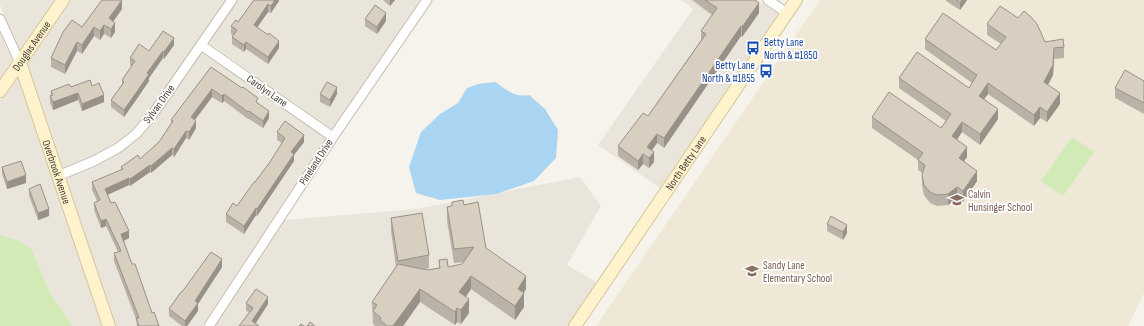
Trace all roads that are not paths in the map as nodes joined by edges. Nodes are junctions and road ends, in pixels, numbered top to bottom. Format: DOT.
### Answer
graph roads {
  1 [pos="63,0"];
  2 [pos="232,0"];
  3 [pos="427,0"];
  4 [pos="768,0"];
  5 [pos="796,0"];
  6 [pos="787,13"];
  7 [pos="0,19"];
  8 [pos="202,44"];
  9 [pos="20,63"];
  10 [pos="0,91"];
  11 [pos="333,136"];
  12 [pos="58,176"];
  13 [pos="110,326"];
  14 [pos="209,326"];
  15 [pos="575,326"];
  1 -- 9 [label="street, Douglas Avenue"];
  2 -- 8 [label="street, Sylvan Drive"];
  3 -- 11 [label="street, Pineland Drive"];
  4 -- 6 [label="street"];
  5 -- 6 [label="street, North Betty Lane"];
  6 -- 15 [label="street, North Betty Lane"];
  7 -- 9 [label="street, Overbrook Avenue"];
  8 -- 11 [label="street, Carolyn Lane"];
  8 -- 12 [label="street, Sylvan Drive"];
  9 -- 10 [label="street, Douglas Avenue"];
  9 -- 12 [label="street, Overbrook Avenue"];
  11 -- 14 [label="street, Pineland Drive"];
  12 -- 13 [label="street, Overbrook Avenue"];
}
